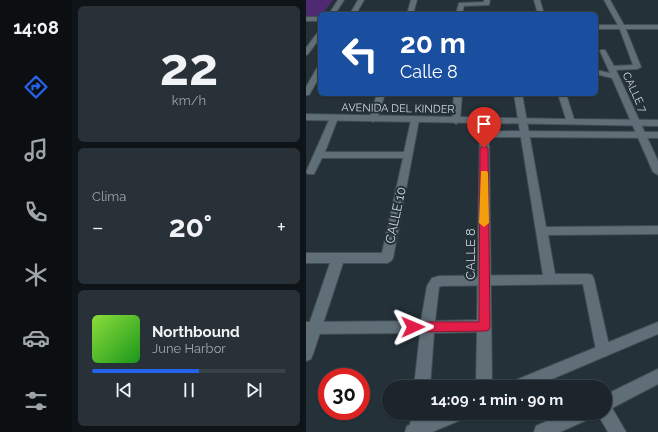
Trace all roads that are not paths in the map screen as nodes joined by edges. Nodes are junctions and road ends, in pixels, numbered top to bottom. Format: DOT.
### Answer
graph roads {
  1 [pos="341,0"];
  2 [pos="360,0"];
  3 [pos="414,0"];
  4 [pos="487,0"];
  5 [pos="537,0"];
  6 [pos="608,0"];
  7 [pos="333,12"];
  8 [pos="354,12"];
  9 [pos="411,12"];
  10 [pos="459,12"];
  11 [pos="540,12"];
  12 [pos="306,19"];
  13 [pos="318,19"];
  14 [pos="598,27"];
  15 [pos="622,27"];
  16 [pos="658,27"];
  17 [pos="318,36"];
  18 [pos="603,51"];
  19 [pos="306,53"];
  20 [pos="598,72"];
  21 [pos="613,72"];
  22 [pos="318,75"];
  23 [pos="306,93"];
  24 [pos="380,96"];
  25 [pos="458,96"];
  26 [pos="518,96"];
  27 [pos="563,96"];
  28 [pos="306,117"];
  29 [pos="334,118"];
  30 [pos="373,119"];
  31 [pos="415,120"];
  32 [pos="456,121"];
  33 [pos="484,121"];
  34 [pos="523,122"];
  35 [pos="571,122"];
  36 [pos="637,123"];
  37 [pos="658,123"];
  38 [pos="484,134"];
  39 [pos="525,134"];
  40 [pos="642,135"];
  41 [pos="658,135"];
  42 [pos="319,155"];
  43 [pos="408,155"];
  44 [pos="311,172"];
  45 [pos="658,172"];
  46 [pos="658,230"];
  47 [pos="542,231"];
  48 [pos="306,258"];
  49 [pos="338,258"];
  50 [pos="550,280"];
  51 [pos="484,281"];
  52 [pos="485,326"];
  53 [pos="427,327"];
  54 [pos="310,328"];
  55 [pos="658,328"];
  56 [pos="603,350"];
  57 [pos="306,354"];
  58 [pos="658,376"];
  59 [pos="423,380"];
  60 [pos="484,380"];
  61 [pos="532,380"];
  62 [pos="612,399"];
  63 [pos="418,420"];
  64 [pos="441,420"];
  65 [pos="568,420"];
  66 [pos="610,420"];
  67 [pos="416,431"];
  68 [pos="542,432"];
  69 [pos="618,432"];
  1 -- 7 [label="street"];
  2 -- 8 [label="street"];
  3 -- 9 [label="street"];
  4 -- 10 [label="street"];
  5 -- 11 [label="street"];
  6 -- 15 [label="street, CALLE 7"];
  12 -- 13 [label="street"];
  14 -- 15 [label="street"];
  15 -- 16 [label="street"];
  15 -- 21 [label="street, CALLE 7"];
  17 -- 19 [label="street"];
  18 -- 21 [label="street"];
  20 -- 21 [label="street"];
  21 -- 36 [label="street, CALLE 7"];
  22 -- 23 [label="street"];
  24 -- 30 [label="street"];
  25 -- 32 [label="street"];
  26 -- 34 [label="street"];
  27 -- 35 [label="street"];
  28 -- 29 [label="street, AVENIDA DEL KINDER"];
  29 -- 30 [label="street, AVENIDA DEL KINDER"];
  29 -- 42 [label="street"];
  30 -- 31 [label="street, AVENIDA DEL KINDER"];
  31 -- 32 [label="street, AVENIDA DEL KINDER"];
  31 -- 43 [label="street, CALLE 10"];
  32 -- 33 [label="street, AVENIDA DEL KINDER"];
  33 -- 34 [label="street, AVENIDA DEL KINDER"];
  33 -- 38 [label="street, CALLE 8"];
  34 -- 35 [label="street, AVENIDA DEL KINDER"];
  34 -- 39 [label="street"];
  35 -- 36 [label="street, AVENIDA DEL KINDER"];
  36 -- 37 [label="street, AVENIDA DEL KINDER"];
  36 -- 40 [label="street, CALLE 7"];
  38 -- 39 [label="street"];
  38 -- 51 [label="street, CALLE 8"];
  39 -- 40 [label="street"];
  39 -- 47 [label="street"];
  40 -- 41 [label="street"];
  40 -- 45 [label="street, CALLE 7"];
  42 -- 43 [label="street"];
  42 -- 44 [label="street"];
  43 -- 49 [label="street, CALLE 10"];
  46 -- 47 [label="street"];
  47 -- 50 [label="street"];
  48 -- 49 [label="street"];
  49 -- 54 [label="street"];
  50 -- 51 [label="street"];
  50 -- 56 [label="street"];
  51 -- 52 [label="street, CALLE 8"];
  51 -- 53 [label="street"];
  52 -- 53 [label="street"];
  52 -- 60 [label="street, CALLE 8"];
  53 -- 54 [label="street"];
  53 -- 59 [label="street"];
  54 -- 57 [label="street"];
  55 -- 56 [label="street"];
  56 -- 61 [label="street"];
  58 -- 62 [label="street"];
  63 -- 67 [label="street"];
  64 -- 67 [label="street"];
  65 -- 68 [label="street"];
  66 -- 69 [label="street"];
}
